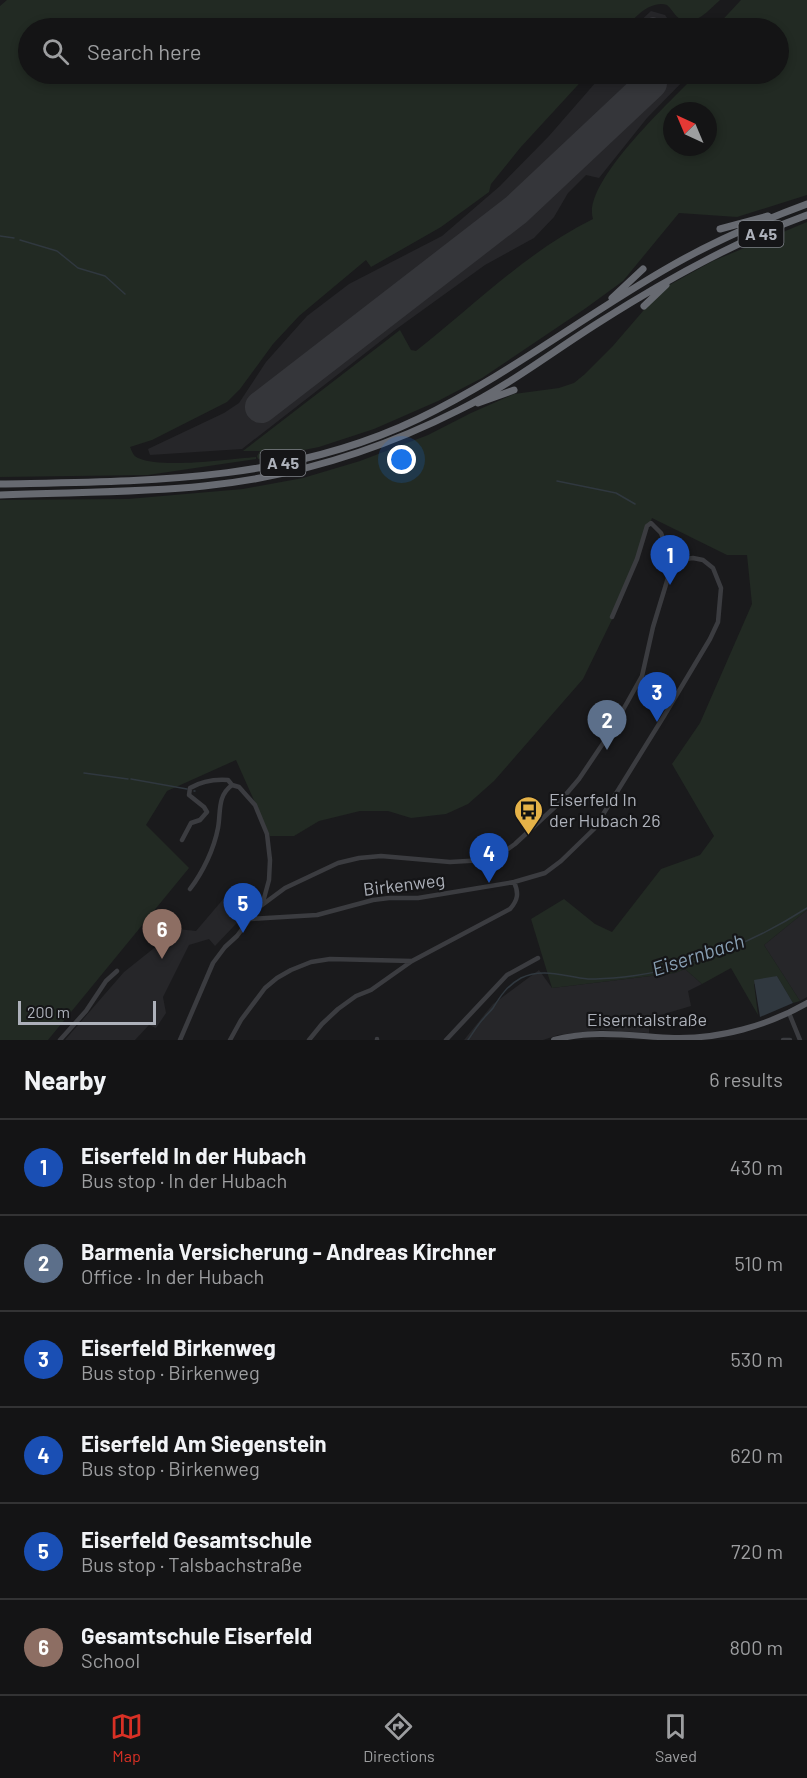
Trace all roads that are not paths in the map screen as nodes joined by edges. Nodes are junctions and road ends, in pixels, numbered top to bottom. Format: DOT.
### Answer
graph roads {
  1 [pos="807,204"];
  2 [pos="797,208"];
  3 [pos="807,215"];
  4 [pos="720,229"];
  5 [pos="643,269"];
  6 [pos="676,276"];
  7 [pos="644,306"];
  8 [pos="592,315"];
  9 [pos="514,390"];
  10 [pos="461,409"];
  11 [pos="0,484"];
  12 [pos="0,495"];
  13 [pos="671,568"];
  14 [pos="612,617"];
  15 [pos="232,785"];
  16 [pos="182,840"];
  17 [pos="514,882"];
  18 [pos="190,889"];
  19 [pos="263,902"];
  20 [pos="250,919"];
  21 [pos="538,958"];
  22 [pos="412,961"];
  23 [pos="117,971"];
  24 [pos="807,1003"];
  25 [pos="789,1013"];
  26 [pos="60,1040"];
  27 [pos="180,1040"];
  28 [pos="231,1040"];
  29 [pos="309,1040"];
  30 [pos="446,1040"];
  31 [pos="554,1040"];
  32 [pos="783,1040"];
  33 [pos="790,1040"];
  34 [pos="800,1040"];
  1 -- 2 [label="highway, A 45"];
  2 -- 4 [label="highway"];
  2 -- 8 [label="highway, A 45"];
  3 -- 6 [label="highway, A 45"];
  5 -- 8 [label="highway"];
  6 -- 7 [label="highway"];
  6 -- 10 [label="highway, A 45"];
  8 -- 11 [label="highway, A 45"];
  9 -- 10 [label="highway"];
  10 -- 12 [label="highway, A 45"];
  13 -- 14 [label="street"];
  13 -- 17 [label="street, Birkenweg"];
  13 -- 19 [label="street"];
  15 -- 16 [label="street"];
  15 -- 18 [label="street"];
  15 -- 19 [label="street"];
  17 -- 20 [label="street, Birkenweg"];
  17 -- 22 [label="street"];
  19 -- 20 [label="street"];
  20 -- 27 [label="street"];
  21 -- 30 [label="street"];
  22 -- 28 [label="street"];
  22 -- 29 [label="street"];
  23 -- 26 [label="street"];
  24 -- 25 [label="main road, Eiserntalstraße"];
  25 -- 31 [label="main road, Eiserntalstraße"];
  25 -- 34 [label="street"];
  32 -- 33 [label="street"];
}
